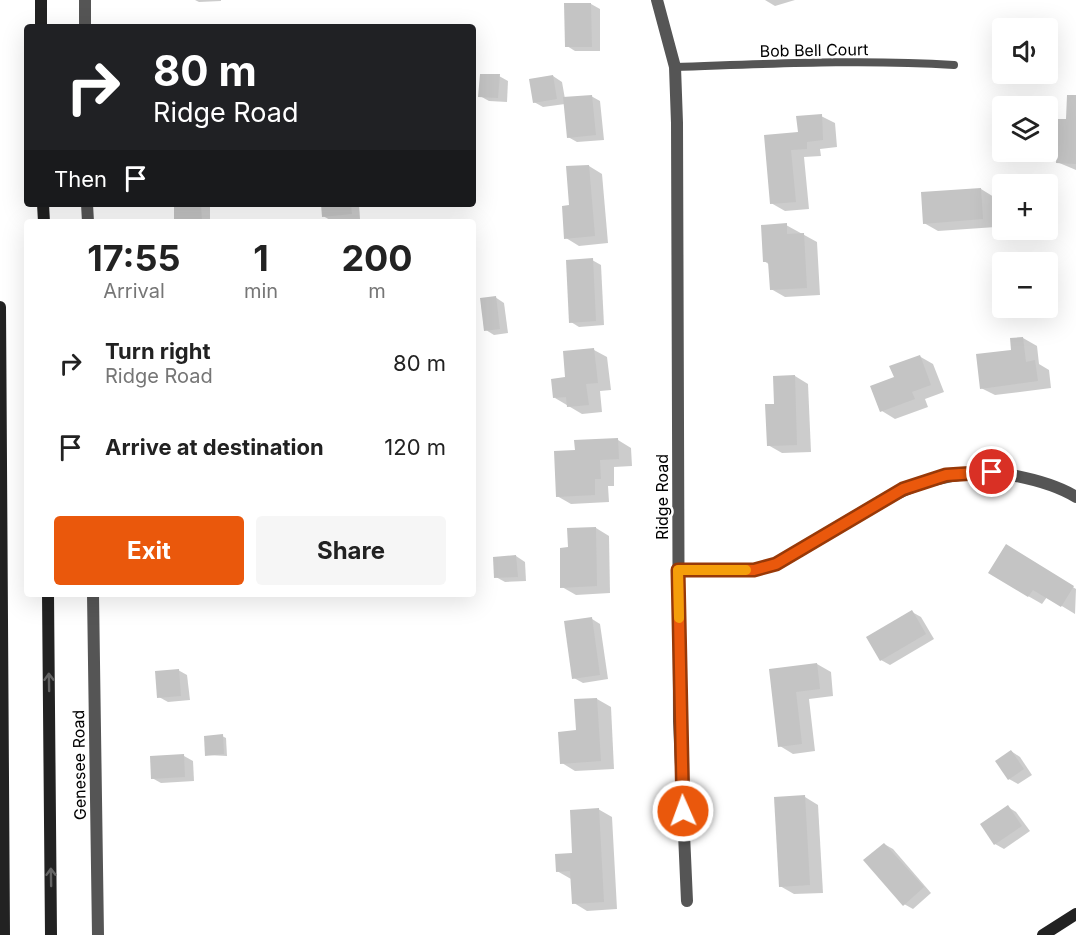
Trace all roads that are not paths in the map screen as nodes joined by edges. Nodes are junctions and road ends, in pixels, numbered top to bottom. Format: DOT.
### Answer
graph roads {
  1 [pos="41,0"];
  2 [pos="85,0"];
  3 [pos="657,0"];
  4 [pos="42,24"];
  5 [pos="85,24"];
  6 [pos="954,65"];
  7 [pos="675,67"];
  8 [pos="0,307"];
  9 [pos="1076,497"];
  10 [pos="678,570"];
  11 [pos="48,597"];
  12 [pos="93,597"];
  13 [pos="687,902"];
  14 [pos="1076,914"];
  15 [pos="4,935"];
  16 [pos="51,935"];
  17 [pos="98,935"];
  18 [pos="1043,935"];
  1 -- 4 [label="main road"];
  2 -- 5 [label="street"];
  3 -- 7 [label="street, Ridge Road"];
  6 -- 7 [label="lane, Bob Bell Court"];
  7 -- 10 [label="street, Ridge Road"];
  8 -- 15 [label="main road"];
  9 -- 10 [label="street"];
  10 -- 13 [label="street, Ridge Road"];
  16 -- 11 [label="main road, Genesee Road, one-way"];
  12 -- 17 [label="street, Genesee Road"];
  14 -- 18 [label="main road"];
}
